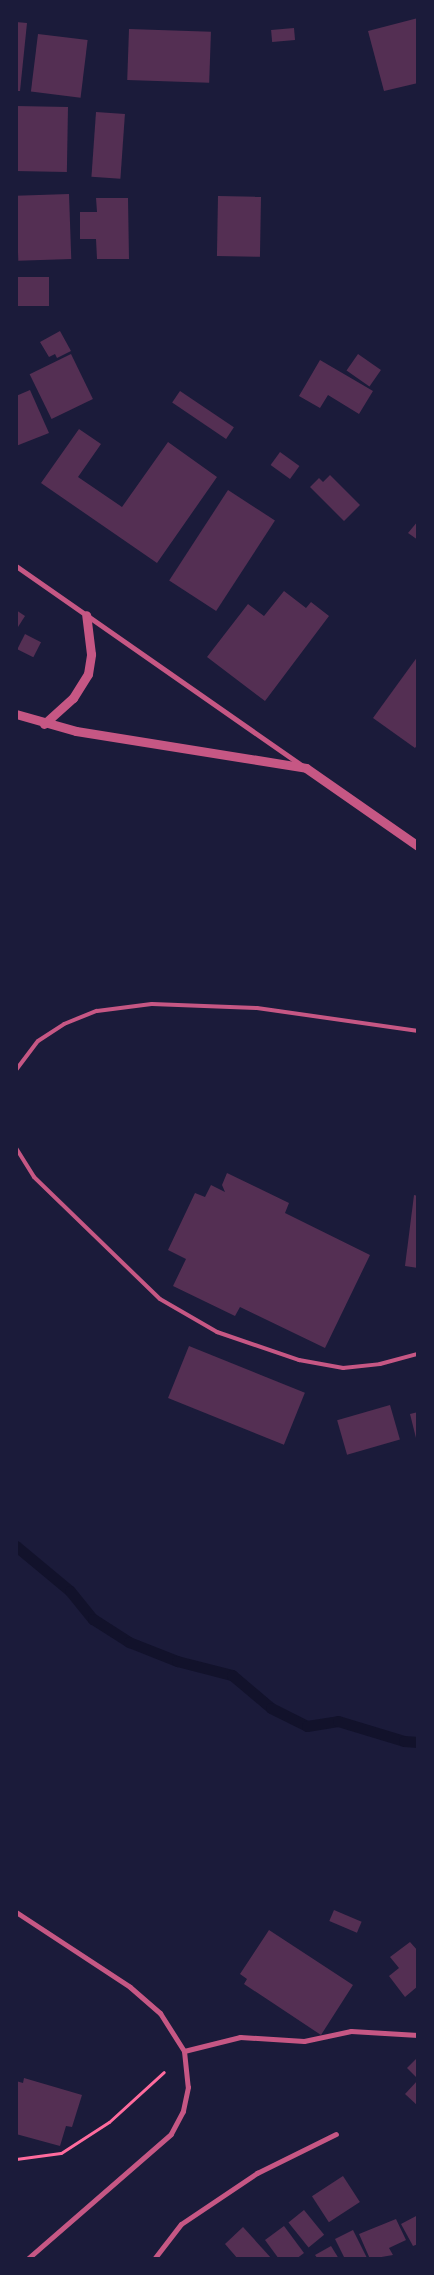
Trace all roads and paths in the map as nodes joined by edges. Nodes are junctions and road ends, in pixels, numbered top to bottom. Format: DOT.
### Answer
graph roads {
  1 [pos="16,566"];
  2 [pos="86,615"];
  3 [pos="16,714"];
  4 [pos="44,724"];
  5 [pos="306,768"];
  6 [pos="418,846"];
  7 [pos="418,1031"];
  8 [pos="16,1070"];
  9 [pos="16,1148"];
  10 [pos="418,1354"];
  11 [pos="16,1912"];
  12 [pos="418,2035"];
  13 [pos="184,2051"];
  14 [pos="336,2134"];
  15 [pos="16,2159"];
  16 [pos="27,2259"];
  17 [pos="154,2259"];
  1 -- 2 [label="street"];
  2 -- 4 [label="street"];
  2 -- 5 [label="street"];
  3 -- 4 [label="street"];
  4 -- 5 [label="street"];
  5 -- 6 [label="street"];
  7 -- 8 [label="lane"];
  9 -- 10 [label="lane"];
  11 -- 13 [label="street"];
  12 -- 13 [label="street"];
  13 -- 15 [label="path"];
  13 -- 16 [label="street"];
  14 -- 17 [label="street"];
}
